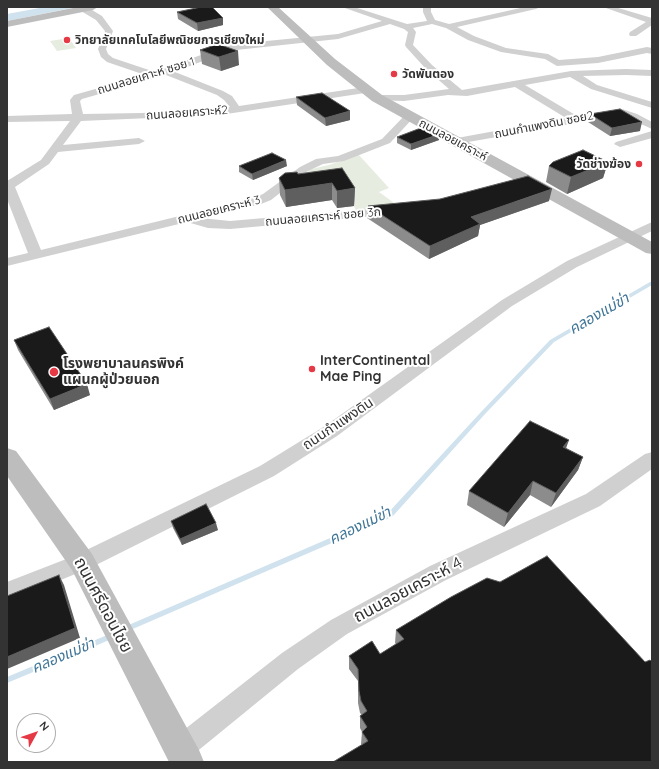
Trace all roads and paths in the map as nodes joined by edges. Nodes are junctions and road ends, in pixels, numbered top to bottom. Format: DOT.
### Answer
graph roads {
  1 [pos="272,7"];
  2 [pos="346,7"];
  3 [pos="427,7"];
  4 [pos="536,7"];
  5 [pos="607,7"];
  6 [pos="88,8"];
  7 [pos="390,22"];
  8 [pos="432,22"];
  9 [pos="7,24"];
  10 [pos="449,26"];
  11 [pos="407,27"];
  12 [pos="633,34"];
  13 [pos="306,40"];
  14 [pos="652,51"];
  15 [pos="557,63"];
  16 [pos="167,72"];
  17 [pos="652,73"];
  18 [pos="571,74"];
  19 [pos="153,75"];
  20 [pos="516,84"];
  21 [pos="460,93"];
  22 [pos="371,94"];
  23 [pos="404,98"];
  24 [pos="652,105"];
  25 [pos="390,106"];
  26 [pos="238,110"];
  27 [pos="410,116"];
  28 [pos="78,117"];
  29 [pos="574,118"];
  30 [pos="7,119"];
  31 [pos="652,126"];
  32 [pos="652,134"];
  33 [pos="139,141"];
  34 [pos="457,141"];
  35 [pos="620,144"];
  36 [pos="55,149"];
  37 [pos="528,180"];
  38 [pos="514,184"];
  39 [pos="404,210"];
  40 [pos="186,219"];
  41 [pos="652,226"];
  42 [pos="629,236"];
  43 [pos="652,249"];
  44 [pos="36,254"];
  45 [pos="7,262"];
  46 [pos="7,457"];
  47 [pos="652,459"];
  48 [pos="82,562"];
  49 [pos="7,592"];
  50 [pos="184,755"];
  1 -- 13 [label="street, ถนนลอยเคราะห์"];
  2 -- 7 [label="street"];
  3 -- 8 [label="street"];
  4 -- 10 [label="street"];
  5 -- 12 [label="street"];
  6 -- 9 [label="street"];
  6 -- 19 [label="street"];
  7 -- 11 [label="street"];
  7 -- 13 [label="street, ถนนลอยเคาะห์ ซอย 1"];
  8 -- 10 [label="street"];
  8 -- 11 [label="street"];
  10 -- 15 [label="street"];
  11 -- 21 [label="street"];
  13 -- 16 [label="street, ถนนลอยเคาะห์ ซอย 1"];
  13 -- 22 [label="street, ถนนลอยเคราะห์"];
  14 -- 15 [label="street"];
  15 -- 18 [label="street"];
  16 -- 19 [label="street, ถนนลอยเคาะห์ ซอย 1"];
  16 -- 26 [label="street"];
  17 -- 18 [label="street"];
  18 -- 20 [label="street"];
  18 -- 24 [label="street"];
  19 -- 28 [label="street, ถนนลอยเคาะห์ ซอย 1"];
  20 -- 21 [label="street"];
  20 -- 29 [label="street"];
  21 -- 23 [label="street"];
  22 -- 23 [label="street, ถนนลอยเคราะห์2"];
  22 -- 25 [label="street, ถนนลอยเคราะห์"];
  22 -- 26 [label="street, ถนนลอยเคราะห์2"];
  23 -- 25 [label="street"];
  25 -- 27 [label="street, ถนนลอยเคราะห์"];
  26 -- 28 [label="street, ถนนลอยเคราะห์2"];
  27 -- 34 [label="street, ถนนลอยเคราะห์"];
  27 -- 40 [label="street, ถนนลอยเคราะห์ 3"];
  28 -- 30 [label="street, ถนนลอยเคราะห์2"];
  28 -- 36 [label="street"];
  29 -- 31 [label="street, ถนนกำแพงดิน ซอย2"];
  29 -- 34 [label="street, ถนนกำแพงดิน ซอย2"];
  32 -- 35 [label="street"];
  33 -- 36 [label="street"];
  34 -- 37 [label="street, ถนนลอยเคราะห์"];
  36 -- 44 [label="street"];
  37 -- 38 [label="street"];
  37 -- 42 [label="street, ถนนลอยเคราะห์"];
  39 -- 40 [label="street, ถนนลอยเคราะห์ ซอย 3ก"];
  40 -- 44 [label="street, ถนนลอยเคราะห์ 3"];
  41 -- 42 [label="street, ถนนกำแพงดิน"];
  42 -- 43 [label="street, ถนนลอยเคราะห์"];
  42 -- 48 [label="street, ถนนกำแพงดิน"];
  44 -- 45 [label="street, ถนนลอยเคราะห์ 3"];
  46 -- 48 [label="street, ถนนศรีดอนไชย"];
  47 -- 50 [label="street, ถนนลอยเคราะห์ 4"];
  48 -- 49 [label="street, ถนนกำแพงดิน"];
  48 -- 50 [label="street, ถนนศรีดอนไชย"];
}
